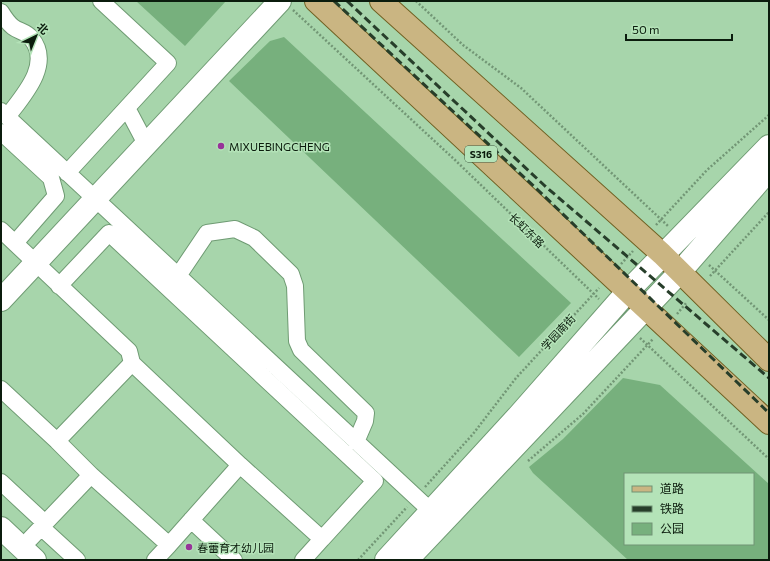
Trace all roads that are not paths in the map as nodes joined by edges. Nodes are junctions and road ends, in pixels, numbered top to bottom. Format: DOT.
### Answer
graph roads {
  1 [pos="101,1"];
  2 [pos="316,1"];
  3 [pos="380,1"];
  4 [pos="285,3"];
  5 [pos="1,12"];
  6 [pos="127,108"];
  7 [pos="4,114"];
  8 [pos="1,132"];
  9 [pos="146,144"];
  10 [pos="769,146"];
  11 [pos="769,170"];
  12 [pos="67,173"];
  13 [pos="95,199"];
  14 [pos="1,230"];
  15 [pos="15,243"];
  16 [pos="662,254"];
  17 [pos="35,262"];
  18 [pos="680,272"];
  19 [pos="178,276"];
  20 [pos="59,286"];
  21 [pos="628,291"];
  22 [pos="1,300"];
  23 [pos="646,306"];
  24 [pos="769,360"];
  25 [pos="132,363"];
  26 [pos="1,389"];
  27 [pos="769,423"];
  28 [pos="57,441"];
  29 [pos="356,442"];
  30 [pos="240,465"];
  31 [pos="91,474"];
  32 [pos="1,482"];
  33 [pos="423,504"];
  34 [pos="191,520"];
  35 [pos="43,525"];
  36 [pos="1,528"];
  37 [pos="322,538"];
  38 [pos="30,539"];
  39 [pos="169,545"];
  40 [pos="35,560"];
  41 [pos="77,560"];
  42 [pos="155,560"];
  43 [pos="234,560"];
  44 [pos="303,560"];
  45 [pos="386,560"];
  46 [pos="407,560"];
  1 -- 6 [label="street"];
  2 -- 21 [label="main road, S316"];
  3 -- 16 [label="main road"];
  4 -- 9 [label="street"];
  5 -- 7 [label="street"];
  6 -- 9 [label="street"];
  6 -- 12 [label="street"];
  7 -- 12 [label="street"];
  8 -- 15 [label="street"];
  9 -- 13 [label="street"];
  10 -- 16 [label="street"];
  11 -- 18 [label="street"];
  12 -- 13 [label="street"];
  13 -- 17 [label="street"];
  13 -- 19 [label="street"];
  14 -- 15 [label="street"];
  15 -- 17 [label="street"];
  16 -- 18 [label="main road"];
  16 -- 21 [label="street"];
  17 -- 20 [label="street"];
  17 -- 22 [label="street"];
  18 -- 23 [label="street"];
  18 -- 24 [label="main road"];
  19 -- 29 [label="street"];
  19 -- 29 [label="street"];
  20 -- 25 [label="street"];
  20 -- 37 [label="street"];
  21 -- 23 [label="main road, S316"];
  21 -- 33 [label="street"];
  23 -- 27 [label="main road, S316"];
  23 -- 46 [label="street"];
  25 -- 28 [label="street"];
  25 -- 30 [label="street"];
  26 -- 28 [label="street"];
  28 -- 31 [label="street"];
  29 -- 33 [label="street"];
  30 -- 34 [label="street"];
  30 -- 37 [label="street"];
  31 -- 35 [label="street"];
  31 -- 39 [label="street"];
  32 -- 35 [label="street"];
  33 -- 45 [label="street"];
  34 -- 39 [label="street"];
  34 -- 43 [label="street"];
  35 -- 38 [label="street"];
  35 -- 41 [label="street"];
  36 -- 40 [label="street"];
  37 -- 44 [label="street"];
  39 -- 42 [label="street"];
}
